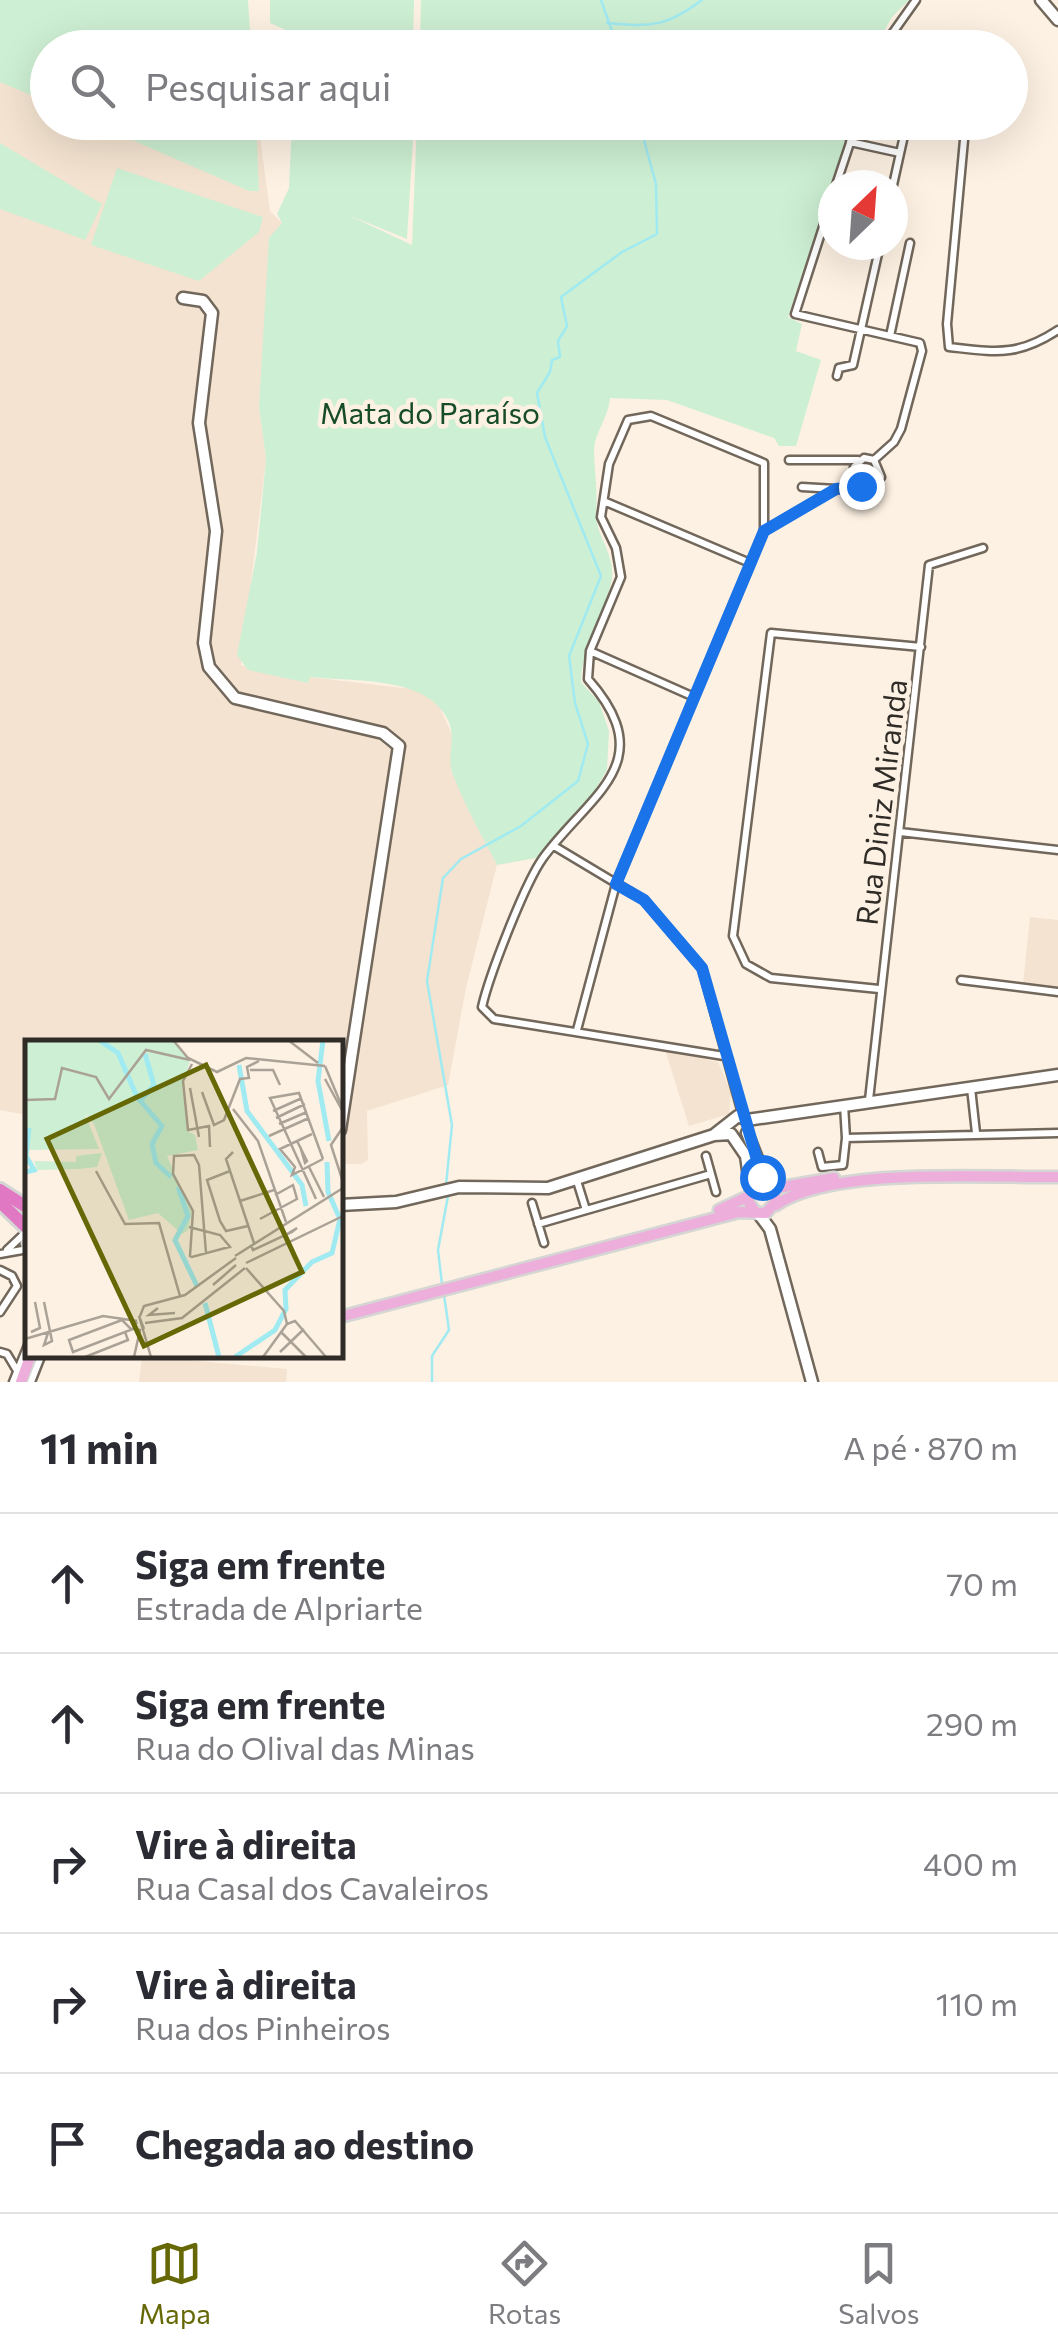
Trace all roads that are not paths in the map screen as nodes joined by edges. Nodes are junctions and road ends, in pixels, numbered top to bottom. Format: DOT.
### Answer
graph roads {
  1 [pos="916,0"];
  2 [pos="1042,0"];
  3 [pos="1058,20"];
  4 [pos="895,30"];
  5 [pos="903,140"];
  6 [pos="964,140"];
  7 [pos="850,142"];
  8 [pos="900,153"];
  9 [pos="841,170"];
  10 [pos="896,170"];
  11 [pos="818,240"];
  12 [pos="910,243"];
  13 [pos="874,260"];
  14 [pos="183,298"];
  15 [pos="861,329"];
  16 [pos="1058,330"];
  17 [pos="890,336"];
  18 [pos="836,376"];
  19 [pos="789,460"];
  20 [pos="859,460"];
  21 [pos="874,460"];
  22 [pos="861,486"];
  23 [pos="802,487"];
  24 [pos="836,489"];
  25 [pos="606,502"];
  26 [pos="764,531"];
  27 [pos="984,548"];
  28 [pos="750,563"];
  29 [pos="921,647"];
  30 [pos="590,651"];
  31 [pos="695,697"];
  32 [pos="900,832"];
  33 [pos="554,846"];
  34 [pos="1058,850"];
  35 [pos="616,884"];
  36 [pos="960,980"];
  37 [pos="880,990"];
  38 [pos="1058,992"];
  39 [pos="577,1030"];
  40 [pos="724,1056"];
  41 [pos="1058,1075"];
  42 [pos="971,1088"];
  43 [pos="869,1100"];
  44 [pos="844,1104"];
  45 [pos="342,1117"];
  46 [pos="740,1126"];
  47 [pos="976,1133"];
  48 [pos="1058,1133"];
  49 [pos="846,1138"];
  50 [pos="818,1152"];
  51 [pos="706,1156"];
  52 [pos="711,1174"];
  53 [pos="920,1178"];
  54 [pos="1058,1178"];
  55 [pos="577,1181"];
  56 [pos="770,1187"];
  57 [pos="0,1190"];
  58 [pos="716,1192"];
  59 [pos="750,1194"];
  60 [pos="0,1202"];
  61 [pos="532,1203"];
  62 [pos="342,1205"];
  63 [pos="25,1206"];
  64 [pos="775,1206"];
  65 [pos="586,1210"];
  66 [pos="757,1212"];
  67 [pos="538,1224"];
  68 [pos="770,1229"];
  69 [pos="25,1233"];
  70 [pos="25,1236"];
  71 [pos="25,1236"];
  72 [pos="544,1244"];
  73 [pos="598,1248"];
  74 [pos="3,1252"];
  75 [pos="0,1270"];
  76 [pos="0,1312"];
  77 [pos="342,1316"];
  78 [pos="25,1352"];
  79 [pos="4,1353"];
  80 [pos="41,1357"];
  81 [pos="17,1378"];
  82 [pos="31,1382"];
  83 [pos="812,1382"];
  1 -- 4 [label="street"];
  2 -- 3 [label="street"];
  5 -- 8 [label="street"];
  6 -- 16 [label="street"];
  7 -- 8 [label="street"];
  7 -- 9 [label="street"];
  8 -- 10 [label="street"];
  11 -- 15 [label="street"];
  12 -- 17 [label="street"];
  13 -- 15 [label="street"];
  14 -- 45 [label="street"];
  15 -- 17 [label="street"];
  15 -- 18 [label="street"];
  17 -- 21 [label="street"];
  19 -- 20 [label="street"];
  20 -- 21 [label="street"];
  20 -- 22 [label="street"];
  21 -- 22 [label="street"];
  22 -- 24 [label="street"];
  23 -- 24 [label="street"];
  24 -- 26 [label="street"];
  25 -- 26 [label="street"];
  25 -- 28 [label="street"];
  25 -- 30 [label="street"];
  26 -- 28 [label="street"];
  27 -- 29 [label="street, Rua Diniz Miranda"];
  28 -- 31 [label="street"];
  29 -- 32 [label="street, Rua Diniz Miranda"];
  29 -- 37 [label="street"];
  30 -- 31 [label="street"];
  30 -- 33 [label="street"];
  31 -- 35 [label="street"];
  32 -- 34 [label="street"];
  32 -- 37 [label="street, Rua Diniz Miranda"];
  33 -- 35 [label="street"];
  33 -- 39 [label="street"];
  35 -- 39 [label="street"];
  35 -- 40 [label="street"];
  36 -- 38 [label="street"];
  37 -- 43 [label="street, Rua Diniz Miranda"];
  39 -- 40 [label="street"];
  40 -- 46 [label="street"];
  41 -- 42 [label="street"];
  42 -- 43 [label="street"];
  42 -- 47 [label="street"];
  43 -- 44 [label="street"];
  44 -- 46 [label="street"];
  44 -- 49 [label="street"];
  46 -- 55 [label="street"];
  46 -- 56 [label="street"];
  46 -- 59 [label="street"];
  47 -- 48 [label="street"];
  47 -- 49 [label="street"];
  49 -- 50 [label="street"];
  51 -- 52 [label="street"];
  52 -- 58 [label="street"];
  52 -- 65 [label="street"];
  53 -- 54 [label="main road"];
  53 -- 56 [label="main road"];
  53 -- 64 [label="main road"];
  55 -- 62 [label="street"];
  55 -- 65 [label="street"];
  56 -- 59 [label="main road"];
  56 -- 64 [label="main road"];
  57 -- 63 [label="highway"];
  59 -- 66 [label="main road"];
  59 -- 73 [label="main road"];
  60 -- 69 [label="highway"];
  61 -- 67 [label="street"];
  64 -- 66 [label="main road"];
  64 -- 68 [label="street"];
  65 -- 67 [label="street"];
  66 -- 68 [label="street"];
  66 -- 73 [label="main road"];
  67 -- 72 [label="street"];
  68 -- 83 [label="street"];
  70 -- 74 [label="street"];
  71 -- 74 [label="street"];
  73 -- 77 [label="main road"];
  75 -- 76 [label="street"];
  78 -- 81 [label="street"];
  79 -- 81 [label="street"];
  80 -- 82 [label="street"];
}
